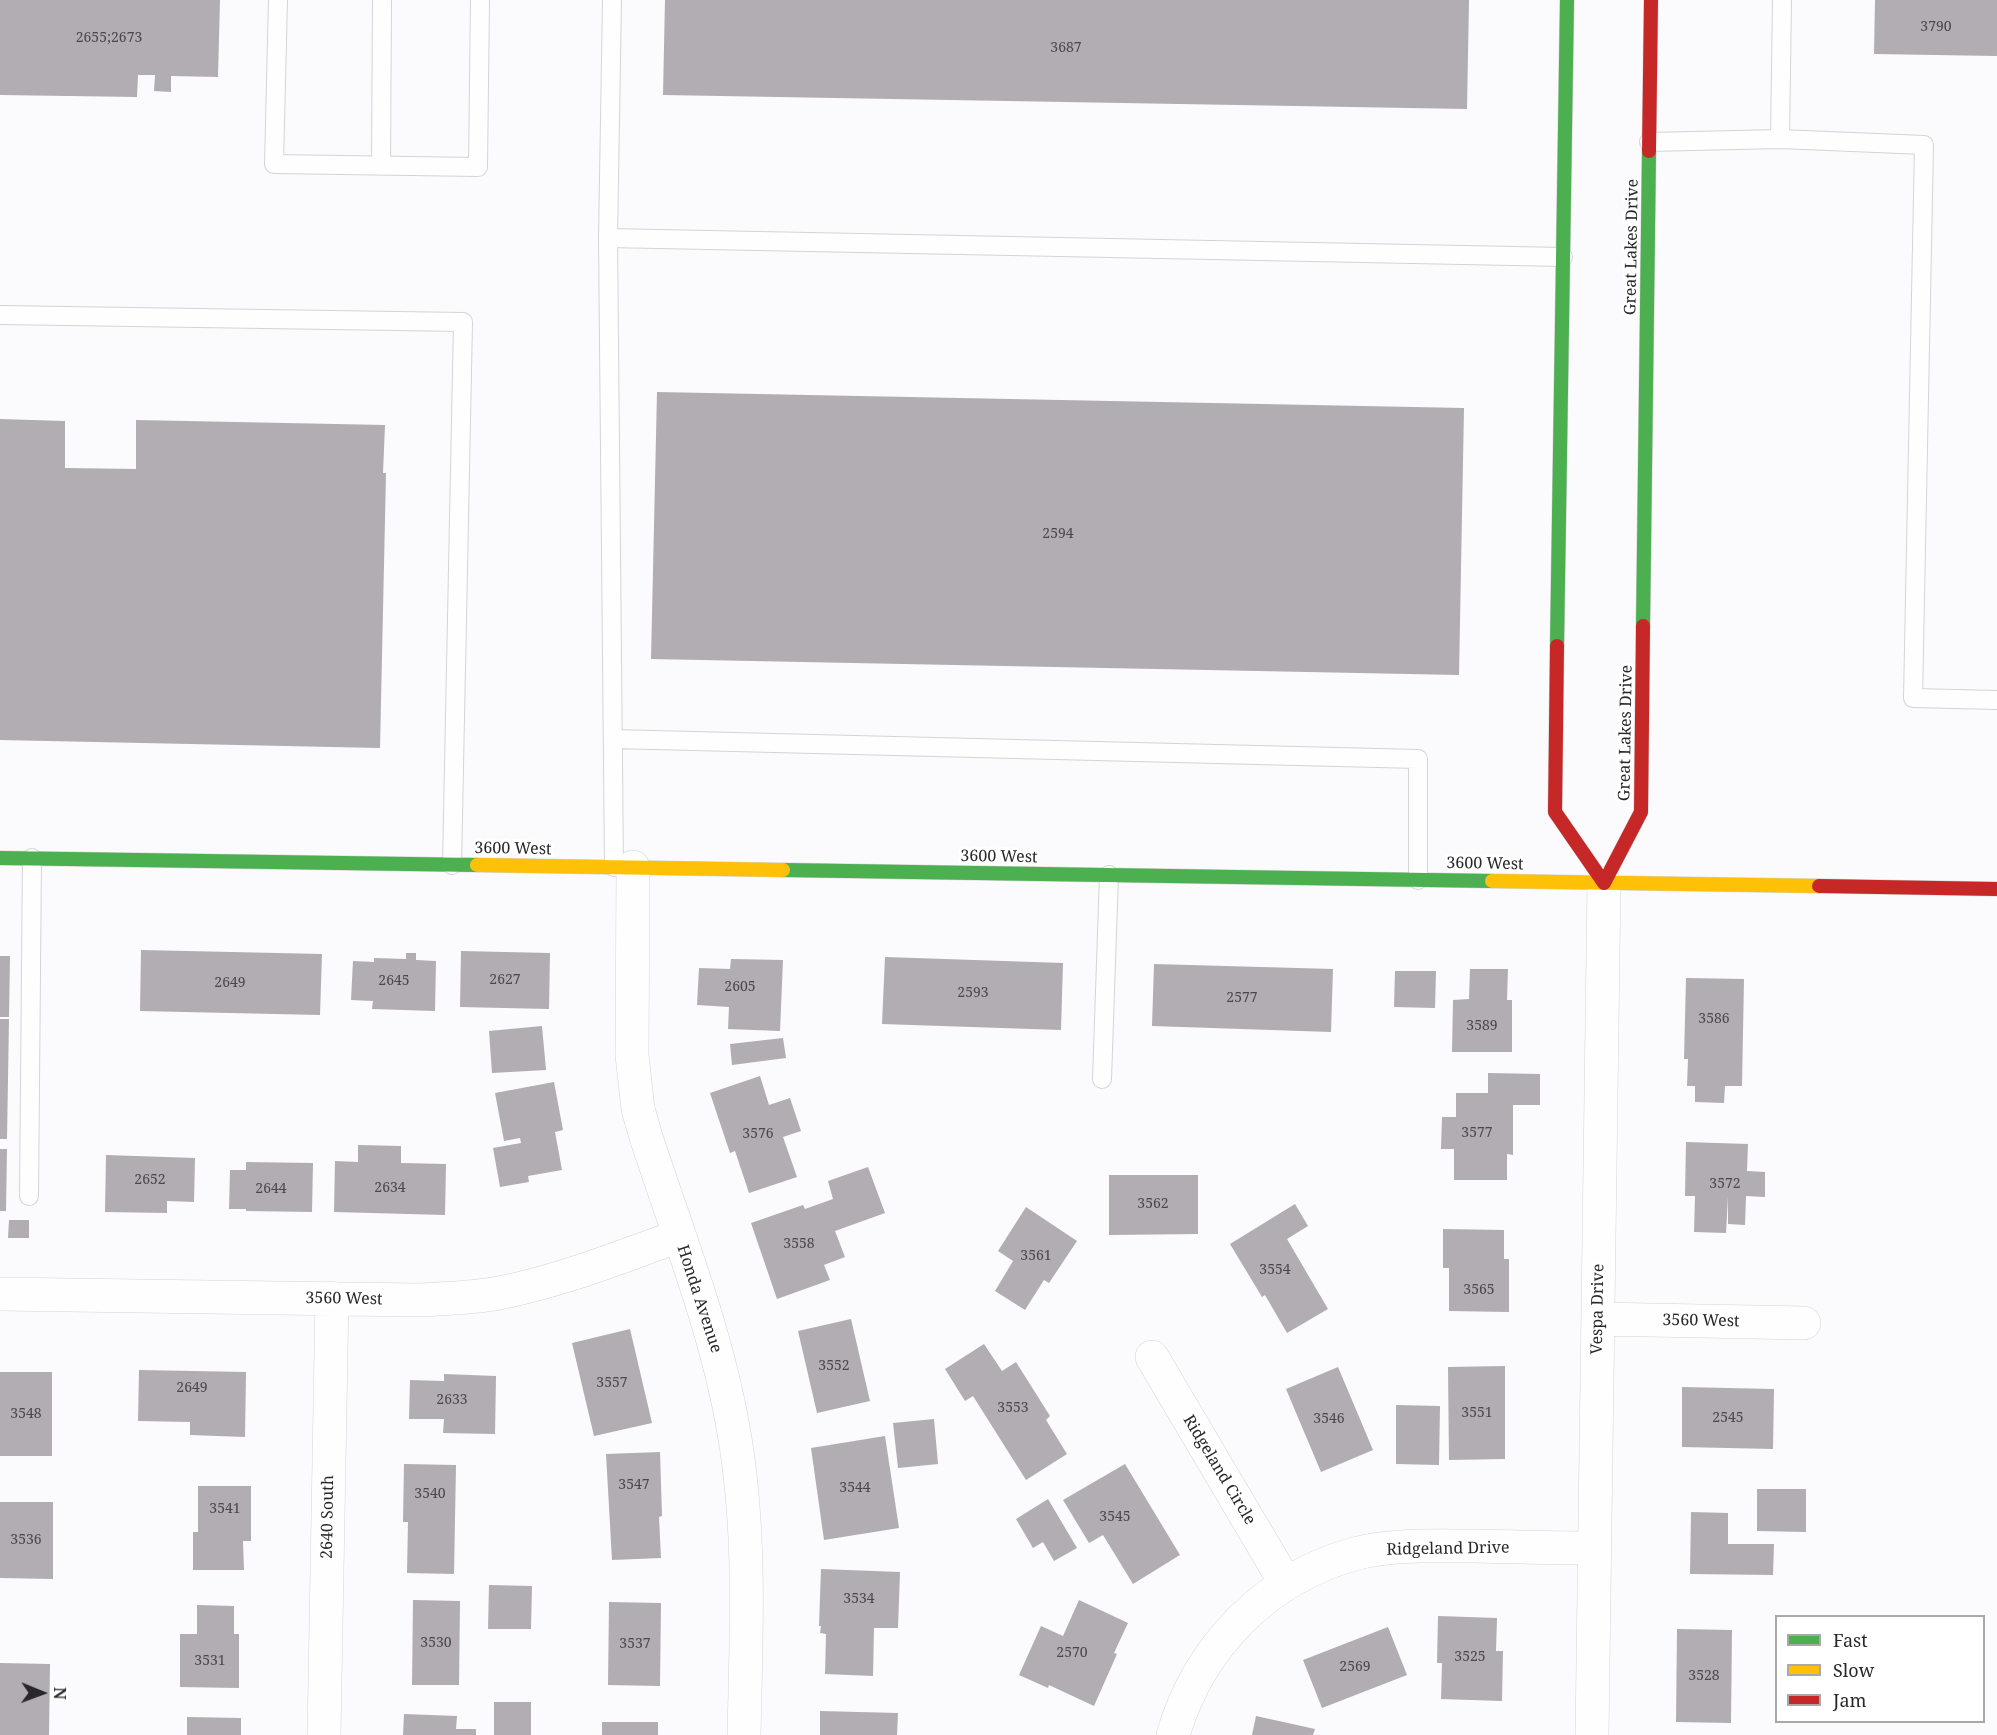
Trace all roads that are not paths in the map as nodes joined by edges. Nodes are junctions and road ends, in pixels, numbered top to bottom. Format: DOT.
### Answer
graph roads {
  1 [pos="278,0"];
  2 [pos="382,0"];
  3 [pos="480,0"];
  4 [pos="612,0"];
  5 [pos="1567,0"];
  6 [pos="1651,0"];
  7 [pos="1782,0"];
  8 [pos="1780,139"];
  9 [pos="1649,142"];
  10 [pos="381,166"];
  11 [pos="608,238"];
  12 [pos="1563,257"];
  13 [pos="0,315"];
  14 [pos="1997,700"];
  15 [pos="613,739"];
  16 [pos="0,858"];
  17 [pos="32,858"];
  18 [pos="452,865"];
  19 [pos="623,867"];
  20 [pos="1109,875"];
  21 [pos="1418,880"];
  22 [pos="1604,883"];
  23 [pos="1997,889"];
  24 [pos="1102,1080"];
  25 [pos="29,1196"];
  26 [pos="679,1236"];
  27 [pos="0,1294"];
  28 [pos="332,1298"];
  29 [pos="1598,1319"];
  30 [pos="1804,1323"];
  31 [pos="1152,1357"];
  32 [pos="1594,1548"];
  33 [pos="1286,1582"];
  34 [pos="324,1735"];
  35 [pos="744,1735"];
  36 [pos="1173,1735"];
  37 [pos="1592,1735"];
  1 -- 10 [label="lane"];
  2 -- 10 [label="lane"];
  3 -- 10 [label="lane"];
  4 -- 11 [label="lane"];
  5 -- 12 [label="street"];
  6 -- 9 [label="street, Great Lakes Drive"];
  7 -- 8 [label="lane"];
  8 -- 9 [label="lane"];
  8 -- 14 [label="lane"];
  9 -- 22 [label="street, Great Lakes Drive"];
  11 -- 12 [label="lane"];
  11 -- 15 [label="lane"];
  12 -- 22 [label="street"];
  13 -- 18 [label="lane"];
  15 -- 19 [label="lane"];
  15 -- 21 [label="lane"];
  16 -- 17 [label="street, 3600 West"];
  17 -- 18 [label="street, 3600 West"];
  17 -- 25 [label="lane"];
  18 -- 19 [label="street, 3600 West"];
  19 -- 20 [label="street, 3600 West"];
  19 -- 26 [label="street, Honda Avenue"];
  20 -- 21 [label="street, 3600 West"];
  20 -- 24 [label="lane"];
  21 -- 22 [label="street, 3600 West"];
  22 -- 23 [label="street, 3600 West"];
  22 -- 29 [label="street, Vespa Drive"];
  26 -- 28 [label="street, 3560 West"];
  26 -- 35 [label="street, Honda Avenue"];
  27 -- 28 [label="street, 3560 West"];
  28 -- 34 [label="street, 2640 South"];
  29 -- 30 [label="street, 3560 West"];
  29 -- 32 [label="street, Vespa Drive"];
  31 -- 33 [label="street, Ridgeland Circle"];
  32 -- 33 [label="street, Ridgeland Drive"];
  32 -- 37 [label="street, Vespa Drive"];
  33 -- 36 [label="street, Ridgeland Drive"];
}
